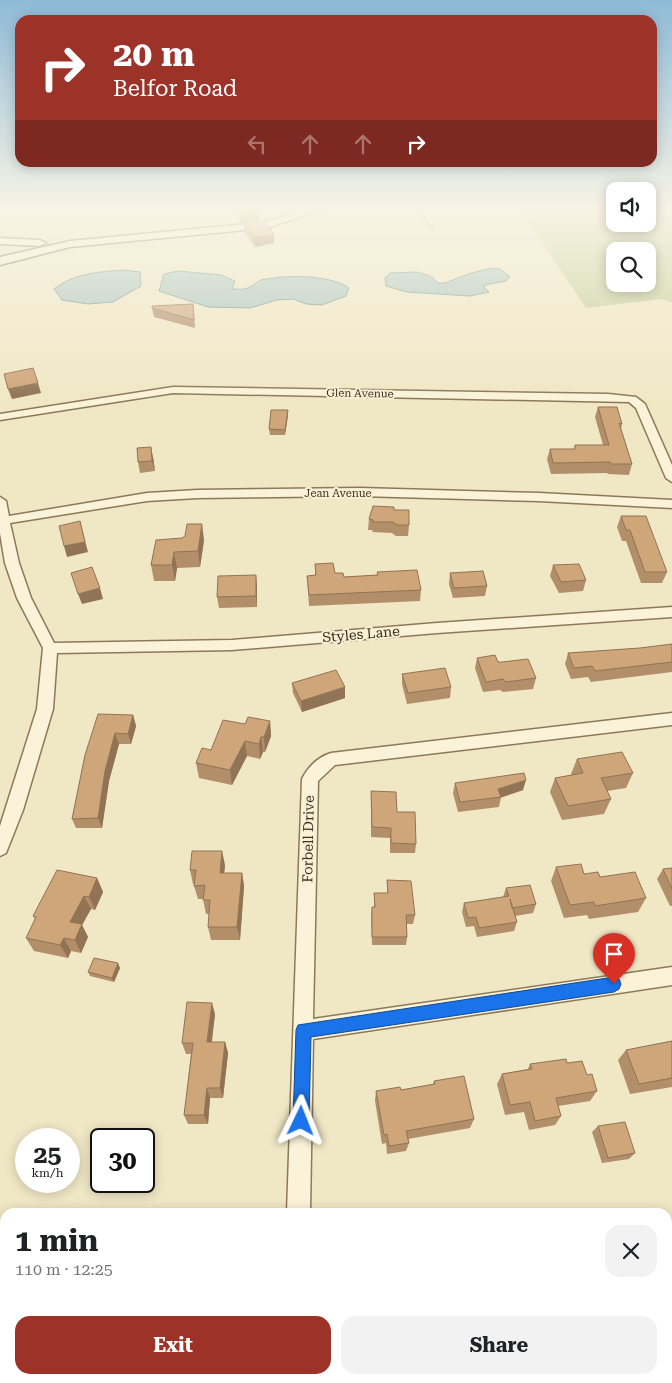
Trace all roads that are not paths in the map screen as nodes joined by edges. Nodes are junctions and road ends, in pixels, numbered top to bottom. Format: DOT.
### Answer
graph roads {
  1 [pos="0,416"];
  2 [pos="672,478"];
  3 [pos="0,501"];
  4 [pos="672,504"];
  5 [pos="5,520"];
  6 [pos="672,612"];
  7 [pos="50,648"];
  8 [pos="672,719"];
  9 [pos="0,848"];
  10 [pos="672,976"];
  11 [pos="304,1030"];
  12 [pos="298,1208"];
  1 -- 2 [label="street, Glen Avenue"];
  3 -- 5 [label="street"];
  4 -- 5 [label="street, Jean Avenue"];
  5 -- 7 [label="street"];
  6 -- 7 [label="street, Styles Lane"];
  7 -- 9 [label="street"];
  8 -- 11 [label="street, Forbell Drive"];
  10 -- 11 [label="street"];
  11 -- 12 [label="street, Forbell Drive"];
}
